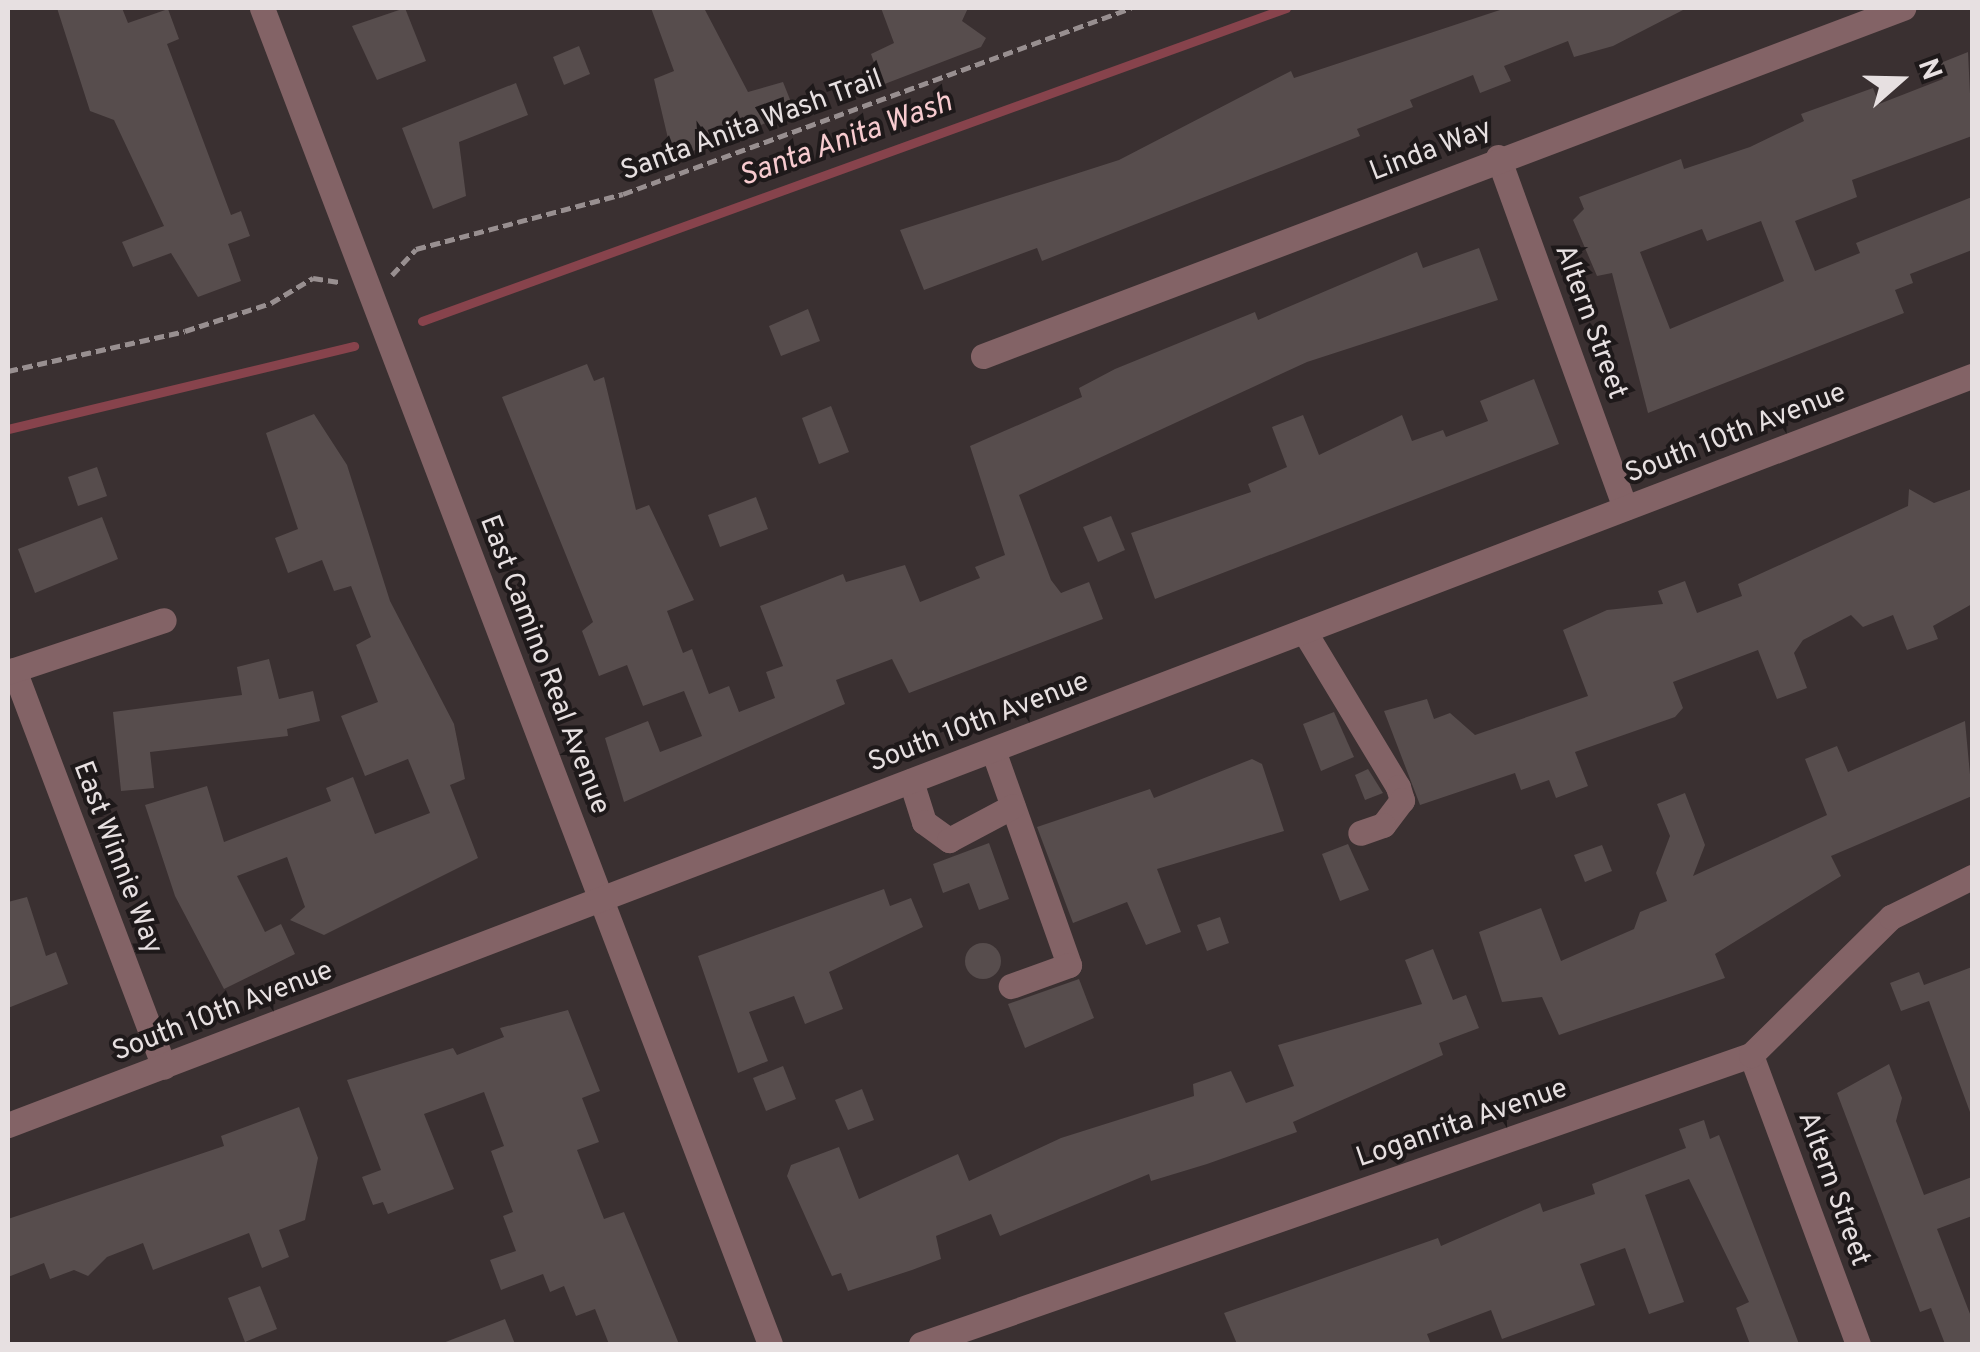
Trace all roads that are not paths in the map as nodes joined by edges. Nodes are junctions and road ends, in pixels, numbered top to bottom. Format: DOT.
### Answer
graph roads {
  1 [pos="262,8"];
  2 [pos="1903,8"];
  3 [pos="1498,157"];
  4 [pos="984,356"];
  5 [pos="1972,376"];
  6 [pos="1625,508"];
  7 [pos="164,620"];
  8 [pos="1304,631"];
  9 [pos="11,671"];
  10 [pos="993,750"];
  11 [pos="910,781"];
  12 [pos="1013,806"];
  13 [pos="1360,834"];
  14 [pos="1972,876"];
  15 [pos="600,899"];
  16 [pos="1011,986"];
  17 [pos="1751,1055"];
  18 [pos="164,1067"];
  19 [pos="8,1125"];
  20 [pos="770,1344"];
  21 [pos="921,1344"];
  22 [pos="1858,1344"];
  1 -- 15 [label="street, East Camino Real Avenue"];
  2 -- 3 [label="street, Linda Way"];
  3 -- 4 [label="street, Linda Way"];
  3 -- 6 [label="street, Altern Street"];
  5 -- 6 [label="street, South 10th Avenue"];
  6 -- 8 [label="street, South 10th Avenue"];
  7 -- 9 [label="street"];
  8 -- 10 [label="street, South 10th Avenue"];
  8 -- 13 [label="street"];
  9 -- 18 [label="street, East Winnie Way"];
  10 -- 11 [label="street, South 10th Avenue"];
  10 -- 12 [label="street"];
  11 -- 12 [label="street"];
  11 -- 15 [label="street, South 10th Avenue"];
  12 -- 16 [label="street"];
  14 -- 17 [label="street, Loganrita Avenue"];
  15 -- 18 [label="street, South 10th Avenue"];
  15 -- 20 [label="street, East Camino Real Avenue"];
  17 -- 21 [label="street, Loganrita Avenue"];
  17 -- 22 [label="street, Altern Street"];
  18 -- 19 [label="street, South 10th Avenue"];
}
